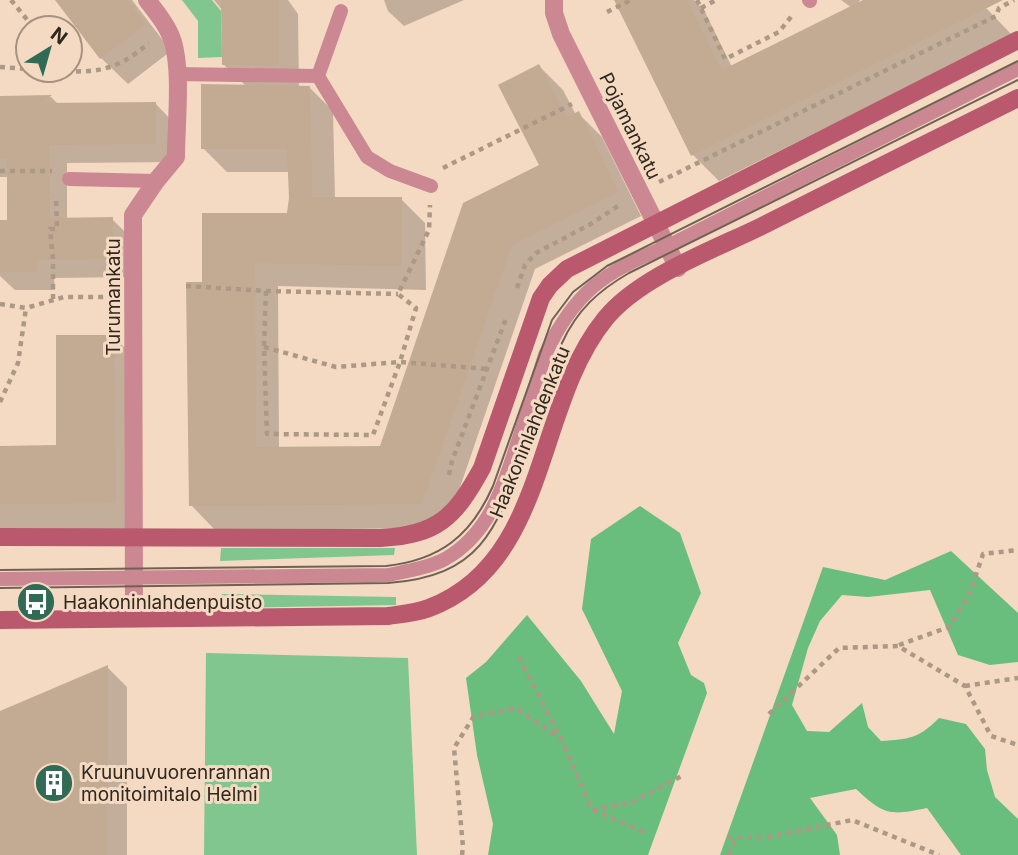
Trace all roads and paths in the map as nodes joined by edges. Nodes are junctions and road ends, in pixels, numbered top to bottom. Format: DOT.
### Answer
graph roads {
  1 [pos="11,0"];
  2 [pos="147,0"];
  3 [pos="554,0"];
  4 [pos="631,0"];
  5 [pos="696,0"];
  6 [pos="716,0"];
  7 [pos="701,8"];
  8 [pos="341,11"];
  9 [pos="796,11"];
  10 [pos="607,12"];
  11 [pos="22,14"];
  12 [pos="167,28"];
  13 [pos="1018,40"];
  14 [pos="84,69"];
  15 [pos="1018,69"];
  16 [pos="176,74"];
  17 [pos="318,76"];
  18 [pos="592,94"];
  19 [pos="1018,98"];
  20 [pos="0,171"];
  21 [pos="55,171"];
  22 [pos="62,181"];
  23 [pos="156,181"];
  24 [pos="432,186"];
  25 [pos="56,194"];
  26 [pos="655,224"];
  27 [pos="666,247"];
  28 [pos="678,268"];
  29 [pos="186,286"];
  30 [pos="267,291"];
  31 [pos="398,294"];
  32 [pos="134,296"];
  33 [pos="53,299"];
  34 [pos="0,304"];
  35 [pos="26,308"];
  36 [pos="264,347"];
  37 [pos="400,362"];
  38 [pos="487,369"];
  39 [pos="0,402"];
  40 [pos="0,537"];
  41 [pos="133,537"];
  42 [pos="1018,550"];
  43 [pos="133,577"];
  44 [pos="0,579"];
  45 [pos="134,617"];
  46 [pos="0,620"];
  47 [pos="898,646"];
  48 [pos="519,656"];
  49 [pos="1018,678"];
  50 [pos="965,686"];
  51 [pos="769,714"];
  52 [pos="561,739"];
  53 [pos="1018,745"];
  54 [pos="682,776"];
  55 [pos="592,810"];
  56 [pos="648,834"];
  57 [pos="727,837"];
  58 [pos="737,837"];
  59 [pos="461,855"];
  60 [pos="729,855"];
  61 [pos="939,855"];
  1 -- 11 [label="path"];
  2 -- 12 [label="street, Turumankatu"];
  3 -- 18 [label="street, Pojamankatu"];
  4 -- 10 [label="path"];
  5 -- 7 [label="path"];
  6 -- 7 [label="path"];
  7 -- 9 [label="path"];
  8 -- 17 [label="lane"];
  12 -- 14 [label="path"];
  12 -- 16 [label="street, Turumankatu"];
  13 -- 26 [label="street, Haakoninlahdenkatu"];
  15 -- 27 [label="lane, Haakoninlahdenkatu"];
  16 -- 17 [label="lane"];
  16 -- 23 [label="street, Turumankatu"];
  17 -- 24 [label="lane"];
  18 -- 24 [label="path"];
  18 -- 26 [label="street, Pojamankatu"];
  19 -- 28 [label="street, Haakoninlahdenkatu"];
  20 -- 21 [label="path"];
  21 -- 22 [label="path"];
  21 -- 22 [label="path"];
  22 -- 23 [label="lane"];
  23 -- 32 [label="street, Turumankatu"];
  24 -- 31 [label="path"];
  25 -- 33 [label="path"];
  26 -- 27 [label="street, Pojamankatu"];
  26 -- 41 [label="street, Haakoninlahdenkatu"];
  27 -- 28 [label="street, Pojamankatu"];
  27 -- 43 [label="lane, Haakoninlahdenkatu"];
  28 -- 45 [label="street, Haakoninlahdenkatu"];
  29 -- 30 [label="path"];
  30 -- 31 [label="path"];
  30 -- 36 [label="path"];
  31 -- 37 [label="path"];
  32 -- 33 [label="path"];
  32 -- 41 [label="street, Turumankatu"];
  33 -- 35 [label="path"];
  34 -- 35 [label="path"];
  35 -- 39 [label="path"];
  36 -- 37 [label="path"];
  36 -- 37 [label="path"];
  37 -- 38 [label="path"];
  40 -- 41 [label="street, Haakoninlahdenkatu"];
  41 -- 43 [label="street, Turumankatu"];
  42 -- 47 [label="path"];
  43 -- 44 [label="lane, Haakoninlahdenkatu"];
  43 -- 45 [label="street, Turumankatu"];
  45 -- 46 [label="street, Haakoninlahdenkatu"];
  47 -- 50 [label="path"];
  47 -- 51 [label="path"];
  48 -- 52 [label="path"];
  49 -- 50 [label="path"];
  50 -- 53 [label="path"];
  52 -- 55 [label="path"];
  52 -- 59 [label="path"];
  54 -- 55 [label="path"];
  55 -- 56 [label="path"];
  57 -- 58 [label="path"];
  58 -- 60 [label="path"];
  58 -- 61 [label="path"];
}
